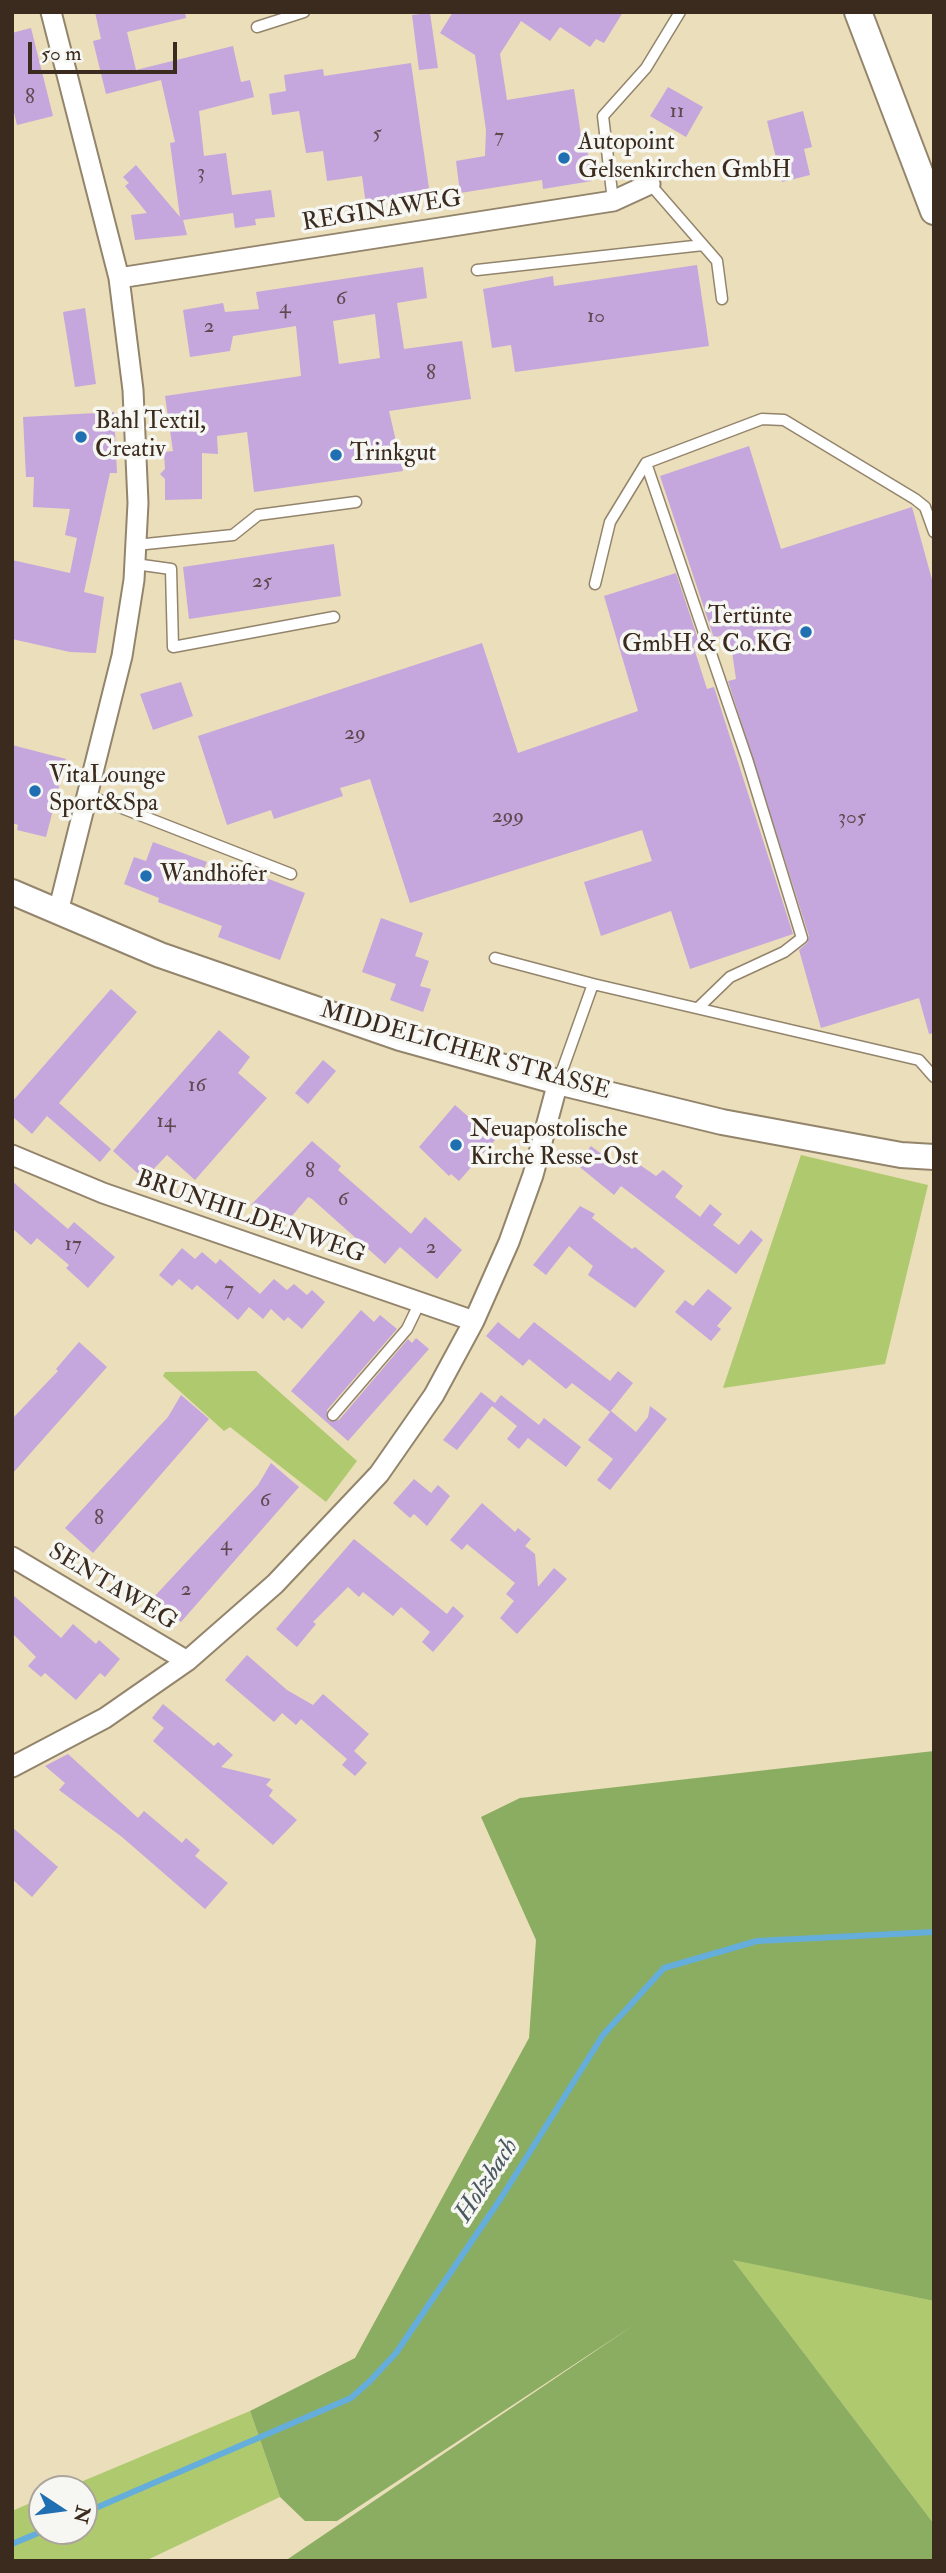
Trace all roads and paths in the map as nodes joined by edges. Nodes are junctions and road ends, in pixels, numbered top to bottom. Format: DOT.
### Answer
graph roads {
  1 [pos="51,12"];
  2 [pos="304,12"];
  3 [pos="680,12"];
  4 [pos="858,12"];
  5 [pos="257,27"];
  6 [pos="650,184"];
  7 [pos="613,201"];
  8 [pos="934,211"];
  9 [pos="703,245"];
  10 [pos="477,270"];
  11 [pos="119,278"];
  12 [pos="722,299"];
  13 [pos="646,463"];
  14 [pos="356,502"];
  15 [pos="934,532"];
  16 [pos="135,555"];
  17 [pos="595,584"];
  18 [pos="334,617"];
  19 [pos="87,797"];
  20 [pos="291,874"];
  21 [pos="12,892"];
  22 [pos="58,912"];
  23 [pos="495,958"];
  24 [pos="593,984"];
  25 [pos="698,1009"];
  26 [pos="934,1077"];
  27 [pos="558,1082"];
  28 [pos="12,1155"];
  29 [pos="934,1157"];
  30 [pos="419,1304"];
  31 [pos="474,1321"];
  32 [pos="333,1415"];
  33 [pos="12,1557"];
  34 [pos="187,1661"];
  35 [pos="12,1767"];
  1 -- 11 [label="street"];
  2 -- 5 [label="lane"];
  3 -- 7 [label="lane"];
  4 -- 8 [label="main road"];
  6 -- 7 [label="street, REGINAWEG"];
  6 -- 9 [label="lane"];
  7 -- 11 [label="street, REGINAWEG"];
  9 -- 10 [label="lane"];
  9 -- 12 [label="lane"];
  11 -- 16 [label="street"];
  13 -- 15 [label="lane"];
  13 -- 17 [label="lane"];
  13 -- 25 [label="lane"];
  14 -- 16 [label="lane"];
  16 -- 18 [label="lane"];
  16 -- 19 [label="street"];
  19 -- 20 [label="lane"];
  19 -- 22 [label="street"];
  21 -- 22 [label="street, MIDDELICHER STRASSE"];
  22 -- 27 [label="street, MIDDELICHER STRASSE"];
  23 -- 24 [label="lane"];
  24 -- 25 [label="lane"];
  24 -- 27 [label="lane"];
  25 -- 26 [label="lane"];
  27 -- 29 [label="street, MIDDELICHER STRASSE"];
  27 -- 31 [label="street"];
  28 -- 30 [label="street, BRUNHILDENWEG"];
  30 -- 31 [label="street, BRUNHILDENWEG"];
  30 -- 32 [label="lane"];
  31 -- 34 [label="street"];
  33 -- 34 [label="street, SENTAWEG"];
  34 -- 35 [label="street"];
}
